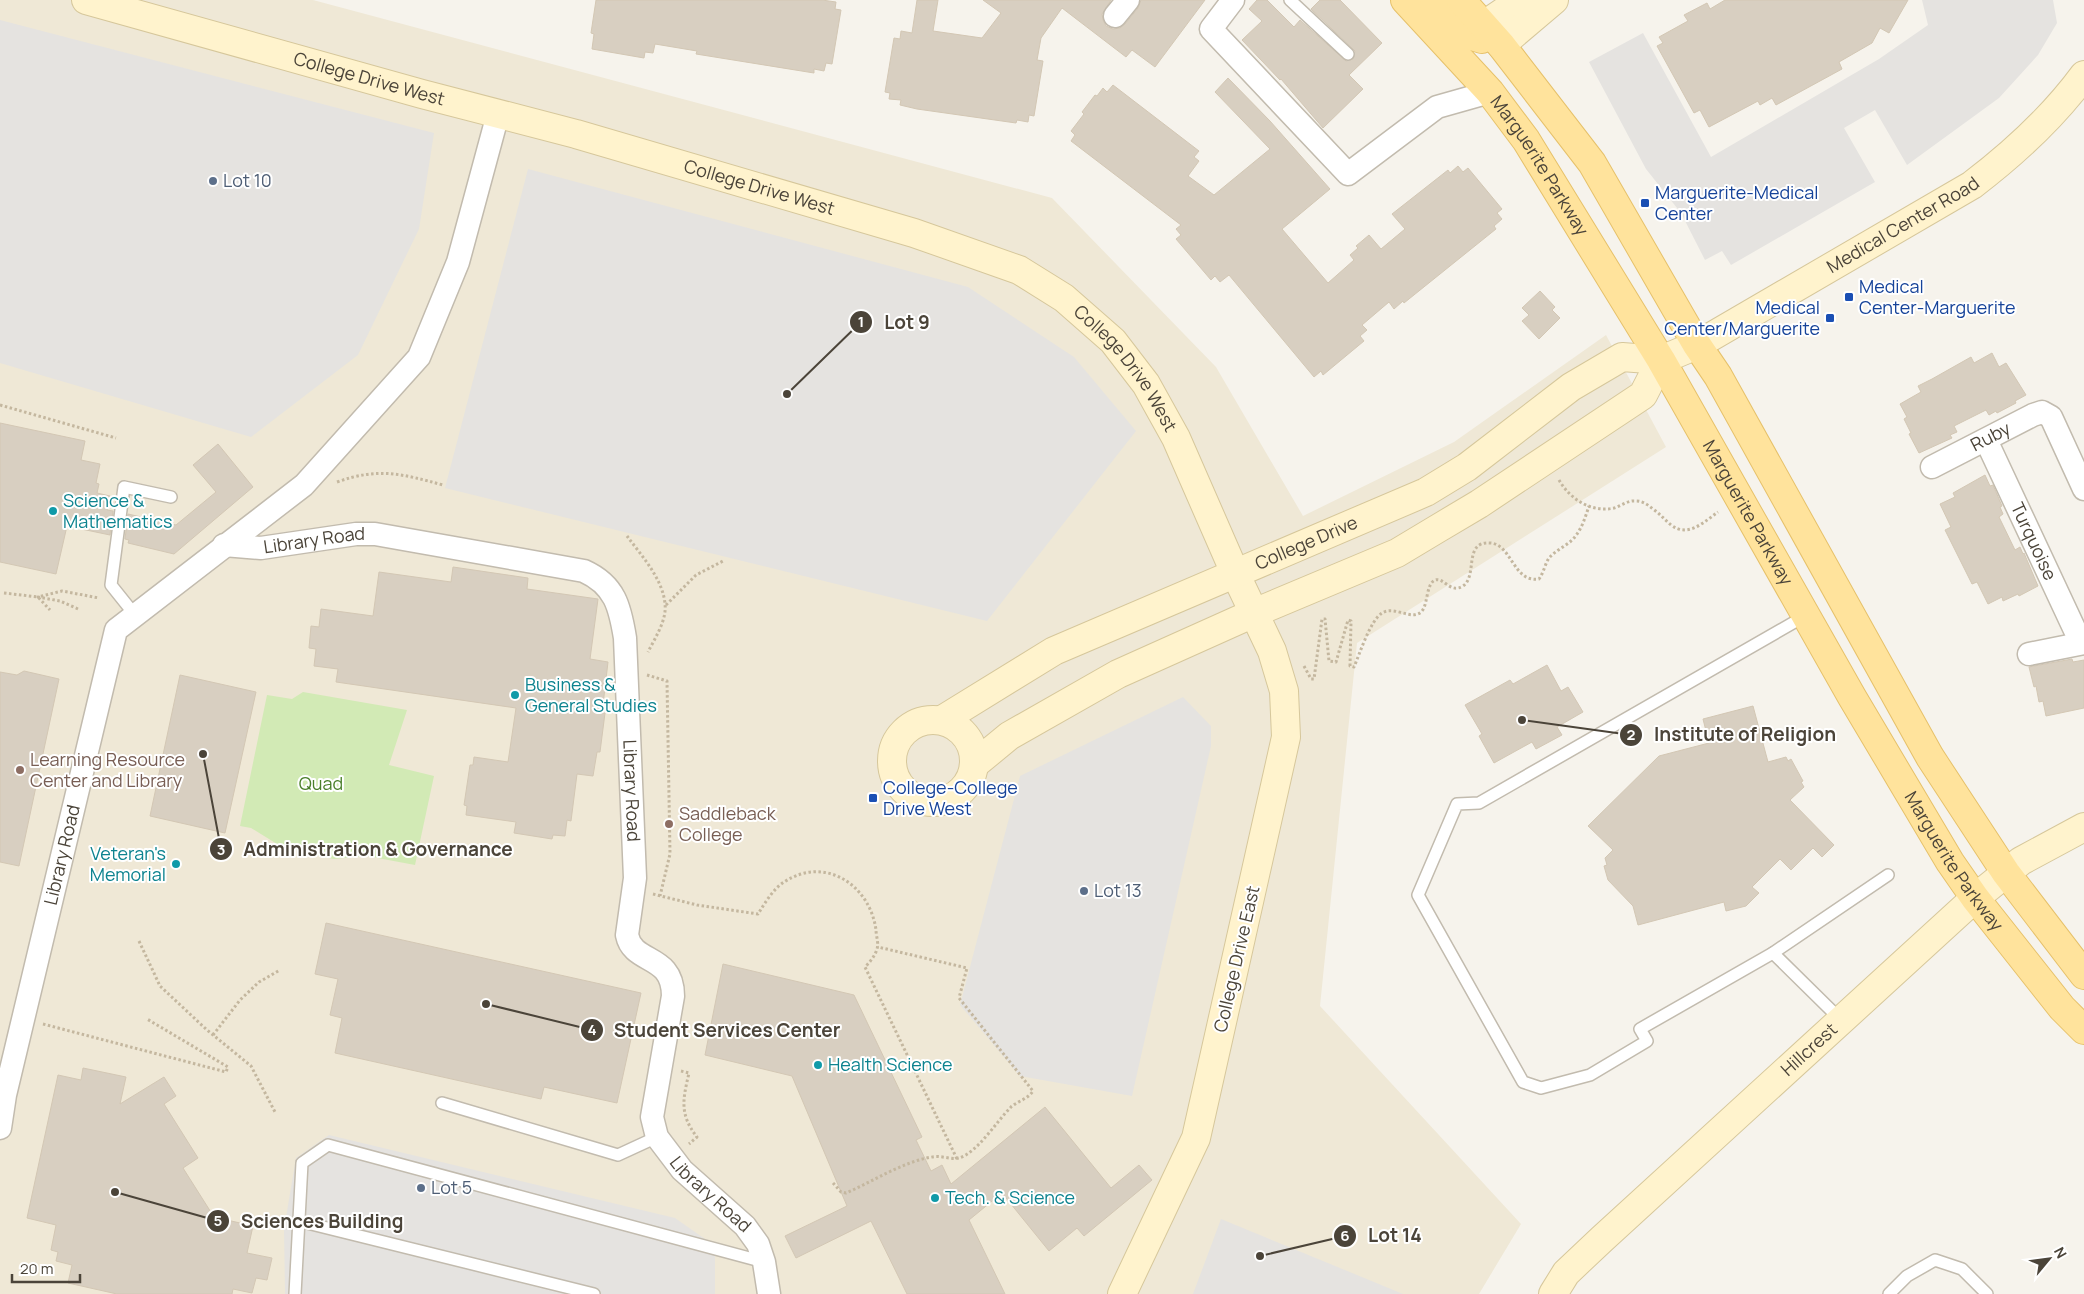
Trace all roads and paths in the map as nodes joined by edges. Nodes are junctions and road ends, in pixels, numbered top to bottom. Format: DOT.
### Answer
graph roads {
  1 [pos="86,0"];
  2 [pos="1233,0"];
  3 [pos="1290,0"];
  4 [pos="1405,0"];
  5 [pos="1434,0"];
  6 [pos="1461,0"];
  7 [pos="1521,0"];
  8 [pos="1554,0"];
  9 [pos="1493,35"];
  10 [pos="1348,54"];
  11 [pos="2084,75"];
  12 [pos="1490,92"];
  13 [pos="498,114"];
  14 [pos="1698,344"];
  15 [pos="1661,360"];
  16 [pos="0,405"];
  17 [pos="116,438"];
  18 [pos="1986,440"];
  19 [pos="1932,467"];
  20 [pos="312,477"];
  21 [pos="1557,478"];
  22 [pos="443,485"];
  23 [pos="2084,489"];
  24 [pos="171,496"];
  25 [pos="1589,506"];
  26 [pos="1718,512"];
  27 [pos="627,536"];
  28 [pos="224,545"];
  29 [pos="723,561"];
  30 [pos="1235,573"];
  31 [pos="4,593"];
  32 [pos="38,597"];
  33 [pos="100,598"];
  34 [pos="666,605"];
  35 [pos="78,609"];
  36 [pos="50,610"];
  37 [pos="1254,613"];
  38 [pos="135,615"];
  39 [pos="1805,616"];
  40 [pos="2082,643"];
  41 [pos="2029,654"];
  42 [pos="646,657"];
  43 [pos="1304,664"];
  44 [pos="644,675"];
  45 [pos="942,720"];
  46 [pos="975,764"];
  47 [pos="2084,827"];
  48 [pos="2006,873"];
  49 [pos="1888,875"];
  50 [pos="650,894"];
  51 [pos="660,896"];
  52 [pos="1975,898"];
  53 [pos="139,941"];
  54 [pos="878,947"];
  55 [pos="1773,953"];
  56 [pos="280,970"];
  57 [pos="2084,975"];
  58 [pos="147,1019"];
  59 [pos="1841,1020"];
  60 [pos="47,1025"];
  61 [pos="2084,1030"];
  62 [pos="213,1035"];
  63 [pos="661,1066"];
  64 [pos="442,1103"];
  65 [pos="275,1112"];
  66 [pos="0,1128"];
  67 [pos="658,1137"];
  68 [pos="683,1150"];
  69 [pos="957,1159"];
  70 [pos="833,1183"];
  71 [pos="299,1220"];
  72 [pos="764,1262"];
  73 [pos="296,1294"];
  74 [pos="594,1294"];
  75 [pos="769,1294"];
  76 [pos="1122,1294"];
  77 [pos="1553,1294"];
  78 [pos="1889,1294"];
  79 [pos="1988,1294"];
  1 -- 13 [label="street, College Drive West"];
  2 -- 12 [label="street"];
  3 -- 10 [label="lane"];
  4 -- 12 [label="main road, Marguerite Parkway"];
  5 -- 9 [label="main road"];
  6 -- 9 [label="main road, Marguerite Parkway"];
  7 -- 9 [label="street"];
  8 -- 9 [label="street"];
  9 -- 14 [label="main road, Marguerite Parkway"];
  11 -- 14 [label="street, Medical Center Road"];
  12 -- 15 [label="main road, Marguerite Parkway"];
  13 -- 20 [label="street, Library Road"];
  13 -- 30 [label="street, College Drive West"];
  14 -- 15 [label="street, College Drive"];
  14 -- 48 [label="main road, Marguerite Parkway"];
  15 -- 30 [label="street, College Drive"];
  15 -- 37 [label="street, College Drive"];
  15 -- 39 [label="main road, Marguerite Parkway"];
  16 -- 17 [label="path"];
  18 -- 19 [label="street, Ruby"];
  18 -- 23 [label="street, Ruby"];
  18 -- 40 [label="street, Turquoise"];
  20 -- 22 [label="path"];
  20 -- 28 [label="street, Library Road"];
  21 -- 25 [label="path"];
  24 -- 38 [label="lane"];
  25 -- 26 [label="path"];
  25 -- 43 [label="path"];
  27 -- 34 [label="path"];
  28 -- 38 [label="street, Library Road"];
  28 -- 63 [label="street, Library Road"];
  29 -- 34 [label="path"];
  30 -- 37 [label="street, College Drive West"];
  30 -- 45 [label="street, College Drive"];
  31 -- 32 [label="path"];
  32 -- 33 [label="path"];
  32 -- 35 [label="path"];
  32 -- 36 [label="path"];
  34 -- 42 [label="path"];
  37 -- 46 [label="street, College Drive"];
  37 -- 76 [label="street, College Drive East"];
  38 -- 66 [label="street, Library Road"];
  39 -- 52 [label="main road, Marguerite Parkway"];
  39 -- 55 [label="lane"];
  40 -- 41 [label="street"];
  44 -- 51 [label="path"];
  45 -- 46 [label="street"];
  45 -- 46 [label="street, College Drive"];
  47 -- 48 [label="street, Hillcrest"];
  48 -- 52 [label="street, Hillcrest"];
  48 -- 57 [label="main road, Marguerite Parkway"];
  49 -- 55 [label="lane"];
  50 -- 51 [label="path"];
  51 -- 54 [label="path"];
  52 -- 59 [label="street, Hillcrest"];
  52 -- 61 [label="main road, Marguerite Parkway"];
  53 -- 62 [label="path"];
  54 -- 69 [label="path"];
  54 -- 69 [label="path"];
  55 -- 59 [label="lane"];
  56 -- 62 [label="path"];
  58 -- 60 [label="path"];
  59 -- 77 [label="street, Hillcrest"];
  62 -- 65 [label="path"];
  63 -- 67 [label="street, Library Road"];
  63 -- 68 [label="path"];
  64 -- 67 [label="lane"];
  67 -- 72 [label="street, Library Road"];
  69 -- 70 [label="path"];
  71 -- 72 [label="lane"];
  71 -- 73 [label="lane"];
  71 -- 74 [label="lane"];
  72 -- 75 [label="street, Library Road"];
  78 -- 79 [label="lane"];
}
